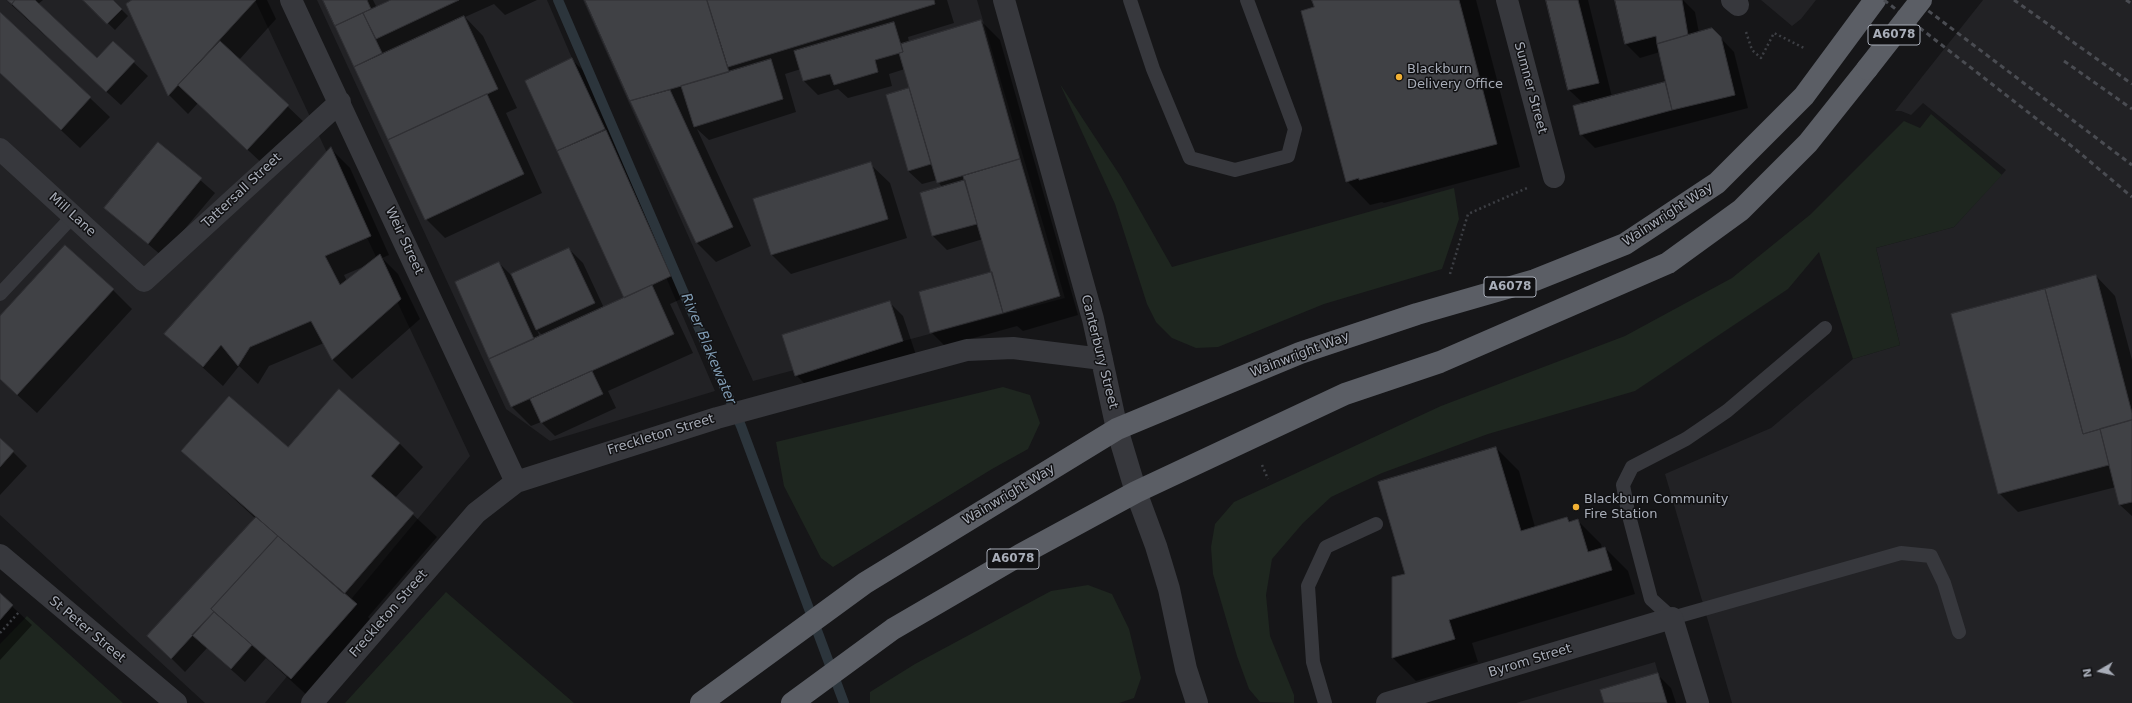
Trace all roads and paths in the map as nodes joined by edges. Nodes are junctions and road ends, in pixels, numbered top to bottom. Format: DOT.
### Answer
graph roads {
  1 [pos="291,0"];
  2 [pos="1004,0"];
  3 [pos="1130,0"];
  4 [pos="1247,0"];
  5 [pos="1507,0"];
  6 [pos="1875,0"];
  7 [pos="1921,0"];
  8 [pos="1804,48"];
  9 [pos="1761,58"];
  10 [pos="340,102"];
  11 [pos="0,149"];
  12 [pos="1554,177"];
  13 [pos="73,216"];
  14 [pos="1450,276"];
  15 [pos="144,281"];
  16 [pos="0,294"];
  17 [pos="1825,328"];
  18 [pos="1102,359"];
  19 [pos="1118,429"];
  20 [pos="516,482"];
  21 [pos="1136,492"];
  22 [pos="1376,524"];
  23 [pos="0,555"];
  24 [pos="1672,618"];
  25 [pos="1959,632"];
  26 [pos="176,703"];
  27 [pos="312,703"];
  28 [pos="701,703"];
  29 [pos="792,703"];
  30 [pos="1196,703"];
  31 [pos="1325,703"];
  32 [pos="1387,703"];
  33 [pos="1698,703"];
  1 -- 10 [label="street, Weir Street"];
  2 -- 18 [label="street, Canterbury Street"];
  3 -- 4 [label="lane"];
  5 -- 12 [label="street, Sumner Street"];
  6 -- 19 [label="highway, Wainwright Way / A6078"];
  7 -- 21 [label="highway, A6078, bridge"];
  8 -- 9 [label="path"];
  10 -- 15 [label="street, Tattersall Street"];
  10 -- 20 [label="street, Weir Street"];
  11 -- 13 [label="street, Mill Lane"];
  12 -- 14 [label="path"];
  13 -- 15 [label="street, Mill Lane"];
  13 -- 16 [label="lane"];
  17 -- 24 [label="lane"];
  18 -- 19 [label="street, Canterbury Street"];
  18 -- 20 [label="street, Freckleton Street"];
  19 -- 21 [label="street, Canterbury Street"];
  19 -- 28 [label="highway, Wainwright Way / A6078"];
  20 -- 27 [label="street, Freckleton Street"];
  21 -- 29 [label="highway, A6078"];
  21 -- 30 [label="street, Canterbury Street"];
  22 -- 31 [label="lane"];
  23 -- 26 [label="street, St Peter Street"];
  24 -- 25 [label="lane"];
  24 -- 32 [label="street, Byrom Street"];
  24 -- 33 [label="street"];
}
